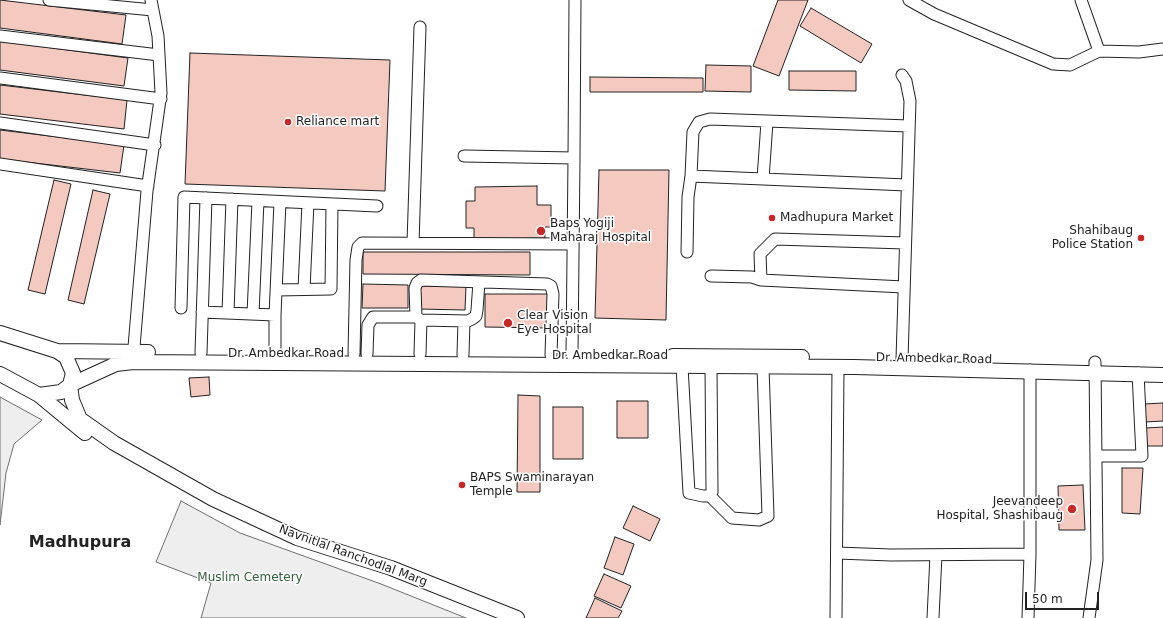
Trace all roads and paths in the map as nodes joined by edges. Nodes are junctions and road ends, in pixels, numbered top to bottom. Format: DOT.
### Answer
graph roads {
  1 [pos="49,0"];
  2 [pos="575,0"];
  3 [pos="908,0"];
  4 [pos="1081,0"];
  5 [pos="152,5"];
  6 [pos="420,27"];
  7 [pos="0,36"];
  8 [pos="1163,49"];
  9 [pos="1099,51"];
  10 [pos="160,55"];
  11 [pos="902,75"];
  12 [pos="0,78"];
  13 [pos="161,99"];
  14 [pos="767,122"];
  15 [pos="0,123"];
  16 [pos="909,126"];
  17 [pos="155,145"];
  18 [pos="464,156"];
  19 [pos="574,158"];
  20 [pos="0,164"];
  21 [pos="691,176"];
  22 [pos="763,179"];
  23 [pos="907,185"];
  24 [pos="148,186"];
  25 [pos="206,198"];
  26 [pos="232,199"];
  27 [pos="258,201"];
  28 [pos="280,202"];
  29 [pos="308,203"];
  30 [pos="332,204"];
  31 [pos="377,206"];
  32 [pos="413,243"];
  33 [pos="905,243"];
  34 [pos="573,244"];
  35 [pos="687,252"];
  36 [pos="712,276"];
  37 [pos="761,280"];
  38 [pos="479,282"];
  39 [pos="904,287"];
  40 [pos="277,290"];
  41 [pos="304,290"];
  42 [pos="181,308"];
  43 [pos="202,312"];
  44 [pos="228,313"];
  45 [pos="253,314"];
  46 [pos="275,315"];
  47 [pos="419,318"];
  48 [pos="464,321"];
  49 [pos="0,333"];
  50 [pos="57,351"];
  51 [pos="201,353"];
  52 [pos="275,354"];
  53 [pos="361,354"];
  54 [pos="420,354"];
  55 [pos="463,354"];
  56 [pos="551,355"];
  57 [pos="572,355"];
  58 [pos="133,357"];
  59 [pos="902,359"];
  60 [pos="1163,365"];
  61 [pos="682,366"];
  62 [pos="711,366"];
  63 [pos="763,367"];
  64 [pos="838,367"];
  65 [pos="1094,367"];
  66 [pos="1030,370"];
  67 [pos="1138,373"];
  68 [pos="0,374"];
  69 [pos="1163,374"];
  70 [pos="70,385"];
  71 [pos="39,395"];
  72 [pos="1096,456"];
  73 [pos="710,496"];
  74 [pos="837,553"];
  75 [pos="1030,554"];
  76 [pos="936,555"];
  77 [pos="498,618"];
  78 [pos="517,618"];
  79 [pos="836,618"];
  80 [pos="933,618"];
  81 [pos="1028,618"];
  82 [pos="1089,618"];
  1 -- 5 [label="street"];
  2 -- 19 [label="street"];
  3 -- 9 [label="street"];
  4 -- 9 [label="street"];
  5 -- 10 [label="street"];
  6 -- 32 [label="street"];
  7 -- 10 [label="street"];
  8 -- 9 [label="street"];
  10 -- 13 [label="street"];
  11 -- 16 [label="street"];
  12 -- 13 [label="street"];
  13 -- 17 [label="street"];
  14 -- 16 [label="street"];
  14 -- 21 [label="street"];
  14 -- 22 [label="street"];
  15 -- 17 [label="street"];
  16 -- 23 [label="street"];
  17 -- 24 [label="street"];
  18 -- 19 [label="street"];
  19 -- 34 [label="street"];
  20 -- 24 [label="street"];
  21 -- 22 [label="street"];
  21 -- 35 [label="street"];
  22 -- 23 [label="street"];
  23 -- 33 [label="street"];
  24 -- 58 [label="street"];
  25 -- 26 [label="street"];
  25 -- 42 [label="street"];
  25 -- 43 [label="street"];
  26 -- 27 [label="street"];
  26 -- 44 [label="street"];
  27 -- 28 [label="street"];
  27 -- 45 [label="street"];
  28 -- 29 [label="street"];
  28 -- 40 [label="street"];
  29 -- 30 [label="street"];
  29 -- 41 [label="street"];
  30 -- 31 [label="street"];
  30 -- 41 [label="street"];
  32 -- 34 [label="street"];
  32 -- 53 [label="street"];
  33 -- 37 [label="street"];
  33 -- 39 [label="street"];
  34 -- 57 [label="street"];
  36 -- 37 [label="street"];
  37 -- 39 [label="street"];
  38 -- 47 [label="street"];
  38 -- 48 [label="street"];
  38 -- 56 [label="street"];
  39 -- 59 [label="street"];
  40 -- 41 [label="street"];
  40 -- 46 [label="street"];
  43 -- 44 [label="street"];
  43 -- 51 [label="street"];
  44 -- 45 [label="street"];
  45 -- 46 [label="street"];
  46 -- 52 [label="street"];
  47 -- 48 [label="street"];
  47 -- 53 [label="street"];
  47 -- 54 [label="street"];
  48 -- 55 [label="street"];
  49 -- 50 [label="main road"];
  50 -- 58 [label="main road, Dr. Ambedkar Road"];
  50 -- 70 [label="main road, Navnitlal Ranchodlal Marg"];
  51 -- 52 [label="main road, Dr. Ambedkar Road"];
  51 -- 58 [label="main road, Dr. Ambedkar Road"];
  52 -- 53 [label="main road, Dr. Ambedkar Road"];
  53 -- 54 [label="main road, Dr. Ambedkar Road"];
  54 -- 55 [label="main road, Dr. Ambedkar Road"];
  55 -- 56 [label="main road, Dr. Ambedkar Road"];
  56 -- 57 [label="main road, Dr. Ambedkar Road"];
  57 -- 59 [label="main road, Dr. Ambedkar Road"];
  58 -- 61 [label="main road, Dr. Ambedkar Road"];
  58 -- 70 [label="main road, Dr. Ambedkar Road"];
  59 -- 65 [label="main road, Dr. Ambedkar Road"];
  60 -- 65 [label="main road, Dr. Ambedkar Road"];
  61 -- 62 [label="main road, Dr. Ambedkar Road"];
  61 -- 73 [label="street"];
  62 -- 63 [label="main road, Dr. Ambedkar Road"];
  62 -- 73 [label="street"];
  63 -- 64 [label="main road, Dr. Ambedkar Road"];
  63 -- 73 [label="street"];
  64 -- 66 [label="main road, Dr. Ambedkar Road"];
  64 -- 74 [label="street"];
  65 -- 66 [label="main road, Dr. Ambedkar Road"];
  65 -- 67 [label="main road, Dr. Ambedkar Road"];
  65 -- 72 [label="street"];
  66 -- 75 [label="street"];
  67 -- 69 [label="main road, Dr. Ambedkar Road"];
  67 -- 72 [label="street"];
  68 -- 71 [label="main road"];
  70 -- 71 [label="main road, Dr. Ambedkar Road"];
  70 -- 78 [label="main road, Navnitlal Ranchodlal Marg"];
  71 -- 77 [label="main road"];
  72 -- 82 [label="street"];
  74 -- 76 [label="street"];
  74 -- 79 [label="street"];
  75 -- 76 [label="street"];
  75 -- 81 [label="street"];
  76 -- 80 [label="street"];
}
